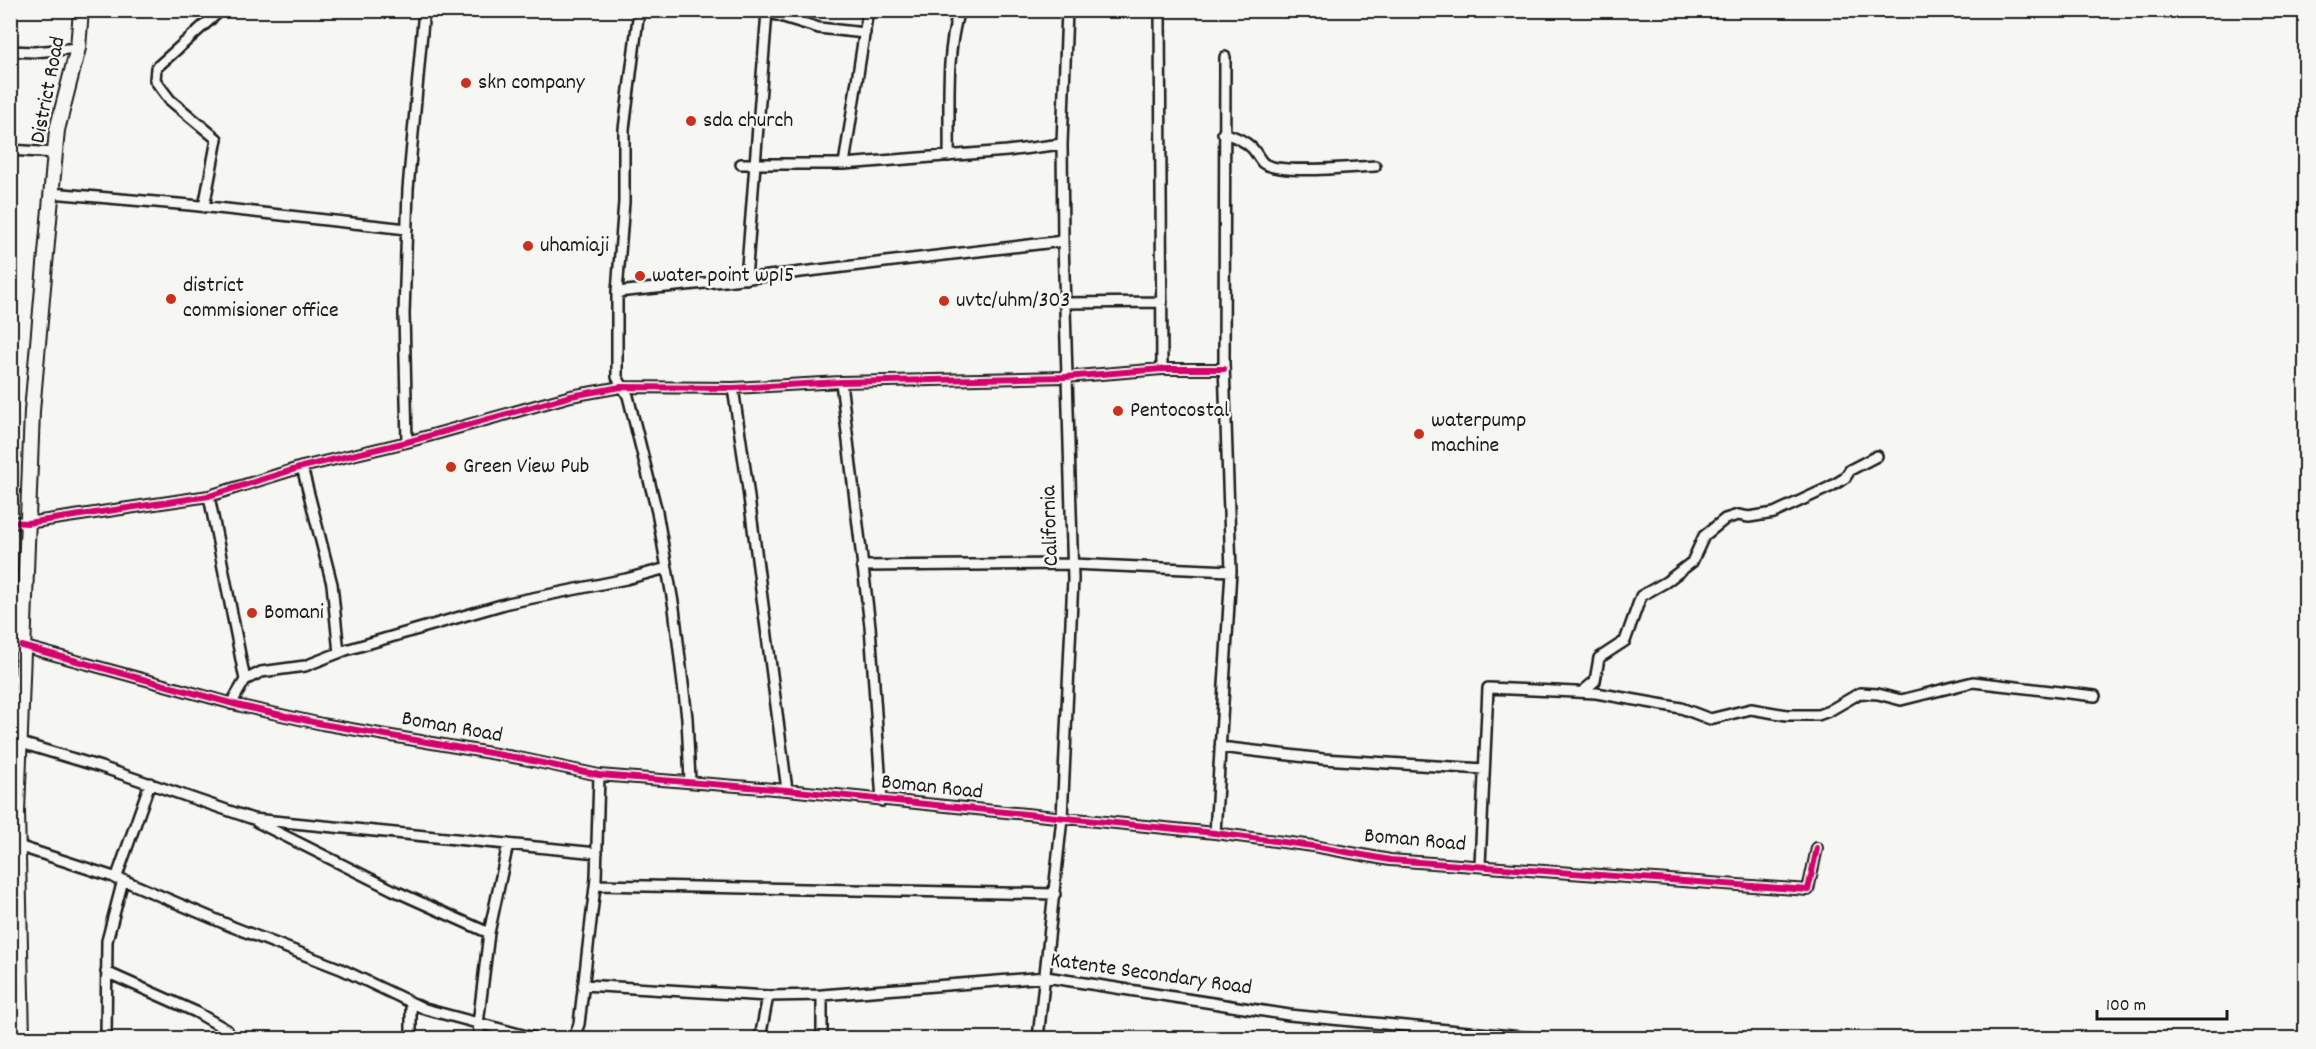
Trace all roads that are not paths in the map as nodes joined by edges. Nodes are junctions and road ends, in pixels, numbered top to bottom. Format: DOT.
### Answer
graph roads {
  1 [pos="81,10"];
  2 [pos="221,10"];
  3 [pos="424,10"];
  4 [pos="639,10"];
  5 [pos="868,10"];
  6 [pos="959,10"];
  7 [pos="1067,10"];
  8 [pos="1160,10"];
  9 [pos="764,11"];
  10 [pos="865,33"];
  11 [pos="78,48"];
  12 [pos="10,51"];
  13 [pos="1225,57"];
  14 [pos="1223,132"];
  15 [pos="1062,144"];
  16 [pos="10,150"];
  17 [pos="55,153"];
  18 [pos="949,156"];
  19 [pos="741,164"];
  20 [pos="756,164"];
  21 [pos="844,164"];
  22 [pos="1375,166"];
  23 [pos="51,193"];
  24 [pos="204,207"];
  25 [pos="407,229"];
  26 [pos="1063,241"];
  27 [pos="746,279"];
  28 [pos="617,292"];
  29 [pos="1162,302"];
  30 [pos="1064,303"];
  31 [pos="1162,369"];
  32 [pos="1224,369"];
  33 [pos="1065,377"];
  34 [pos="841,382"];
  35 [pos="621,387"];
  36 [pos="733,388"];
  37 [pos="407,442"];
  38 [pos="1878,456"];
  39 [pos="302,468"];
  40 [pos="209,496"];
  41 [pos="10,522"];
  42 [pos="27,523"];
  43 [pos="1072,564"];
  44 [pos="862,566"];
  45 [pos="667,567"];
  46 [pos="1231,571"];
  47 [pos="22,646"];
  48 [pos="339,653"];
  49 [pos="16,679"];
  50 [pos="245,680"];
  51 [pos="1582,692"];
  52 [pos="2095,696"];
  53 [pos="231,704"];
  54 [pos="21,743"];
  55 [pos="1220,747"];
  56 [pos="1484,769"];
  57 [pos="599,775"];
  58 [pos="690,781"];
  59 [pos="150,783"];
  60 [pos="787,790"];
  61 [pos="882,801"];
  62 [pos="1062,818"];
  63 [pos="253,819"];
  64 [pos="1215,833"];
  65 [pos="508,844"];
  66 [pos="18,846"];
  67 [pos="1817,848"];
  68 [pos="597,853"];
  69 [pos="1480,865"];
  70 [pos="119,879"];
  71 [pos="596,885"];
  72 [pos="1055,894"];
  73 [pos="489,933"];
  74 [pos="106,972"];
  75 [pos="1046,977"];
  76 [pos="583,985"];
  77 [pos="822,995"];
  78 [pos="768,996"];
  79 [pos="411,1002"];
  80 [pos="16,1003"];
  81 [pos="478,1024"];
  82 [pos="1460,1036"];
  83 [pos="22,1038"];
  84 [pos="106,1038"];
  85 [pos="230,1038"];
  86 [pos="411,1038"];
  87 [pos="480,1038"];
  88 [pos="534,1038"];
  89 [pos="574,1038"];
  90 [pos="760,1038"];
  91 [pos="822,1038"];
  92 [pos="1038,1038"];
  93 [pos="1533,1038"];
  1 -- 11 [label="street, District Road"];
  2 -- 24 [label="street"];
  3 -- 25 [label="street"];
  4 -- 28 [label="street"];
  5 -- 10 [label="street"];
  6 -- 18 [label="street"];
  7 -- 15 [label="street, California"];
  8 -- 29 [label="street"];
  9 -- 10 [label="street"];
  9 -- 20 [label="street"];
  10 -- 21 [label="street"];
  11 -- 12 [label="street"];
  11 -- 17 [label="street, District Road"];
  13 -- 14 [label="street"];
  14 -- 22 [label="street"];
  14 -- 32 [label="street"];
  15 -- 18 [label="street"];
  15 -- 26 [label="street, California"];
  16 -- 17 [label="street"];
  17 -- 23 [label="street, District Road"];
  18 -- 21 [label="street"];
  19 -- 20 [label="street"];
  20 -- 21 [label="street"];
  20 -- 27 [label="street"];
  23 -- 24 [label="street"];
  23 -- 42 [label="street, District Road"];
  24 -- 25 [label="street"];
  25 -- 37 [label="street"];
  26 -- 27 [label="street"];
  26 -- 30 [label="street, California"];
  27 -- 28 [label="street"];
  28 -- 35 [label="street"];
  29 -- 30 [label="street"];
  29 -- 31 [label="street"];
  30 -- 33 [label="street, California"];
  31 -- 32 [label="street"];
  31 -- 33 [label="street"];
  32 -- 46 [label="street"];
  33 -- 34 [label="street"];
  33 -- 43 [label="street, California"];
  34 -- 36 [label="street"];
  34 -- 44 [label="street"];
  35 -- 36 [label="street"];
  35 -- 37 [label="street"];
  35 -- 45 [label="street"];
  36 -- 60 [label="street"];
  37 -- 39 [label="street"];
  38 -- 51 [label="street"];
  39 -- 40 [label="street"];
  39 -- 48 [label="street"];
  40 -- 42 [label="street"];
  40 -- 50 [label="street"];
  41 -- 42 [label="street"];
  42 -- 47 [label="street, District Road"];
  43 -- 44 [label="street"];
  43 -- 46 [label="street"];
  43 -- 62 [label="street, California"];
  44 -- 61 [label="street"];
  45 -- 48 [label="street"];
  45 -- 58 [label="street"];
  46 -- 55 [label="street"];
  47 -- 49 [label="street, District Road"];
  47 -- 53 [label="street, Boman Road"];
  48 -- 50 [label="street"];
  49 -- 54 [label="street, District Road"];
  50 -- 53 [label="street"];
  51 -- 52 [label="street"];
  51 -- 56 [label="street"];
  53 -- 57 [label="street, Boman Road"];
  54 -- 59 [label="street"];
  54 -- 66 [label="street, District Road"];
  55 -- 56 [label="street"];
  55 -- 64 [label="street"];
  56 -- 69 [label="street"];
  57 -- 58 [label="street, Boman Road"];
  57 -- 68 [label="street"];
  58 -- 60 [label="street, Boman Road"];
  59 -- 63 [label="street"];
  59 -- 70 [label="street"];
  60 -- 61 [label="street, Boman Road"];
  61 -- 62 [label="street, Boman Road"];
  62 -- 64 [label="street, Boman Road"];
  62 -- 72 [label="street, California"];
  63 -- 65 [label="street"];
  63 -- 73 [label="street"];
  64 -- 69 [label="street, Boman Road"];
  65 -- 68 [label="street"];
  65 -- 73 [label="street"];
  66 -- 70 [label="street"];
  66 -- 80 [label="street, District Road"];
  67 -- 69 [label="street, Boman Road"];
  68 -- 71 [label="street"];
  70 -- 74 [label="street"];
  70 -- 79 [label="street"];
  71 -- 72 [label="street"];
  71 -- 76 [label="street"];
  72 -- 75 [label="street, California"];
  73 -- 81 [label="street"];
  74 -- 84 [label="street"];
  74 -- 85 [label="street"];
  75 -- 77 [label="street, Katente Secondary Road"];
  75 -- 82 [label="street, Katente Secondary Road"];
  75 -- 92 [label="street, California"];
  76 -- 78 [label="street, Katente Secondary Road"];
  76 -- 89 [label="street"];
  77 -- 78 [label="street, Katente Secondary Road"];
  77 -- 91 [label="street"];
  78 -- 90 [label="street"];
  79 -- 81 [label="street"];
  79 -- 86 [label="street"];
  80 -- 83 [label="street, District Road"];
  81 -- 87 [label="street"];
  81 -- 88 [label="street"];
  82 -- 93 [label="street, Katente Secondary Road"];
}
